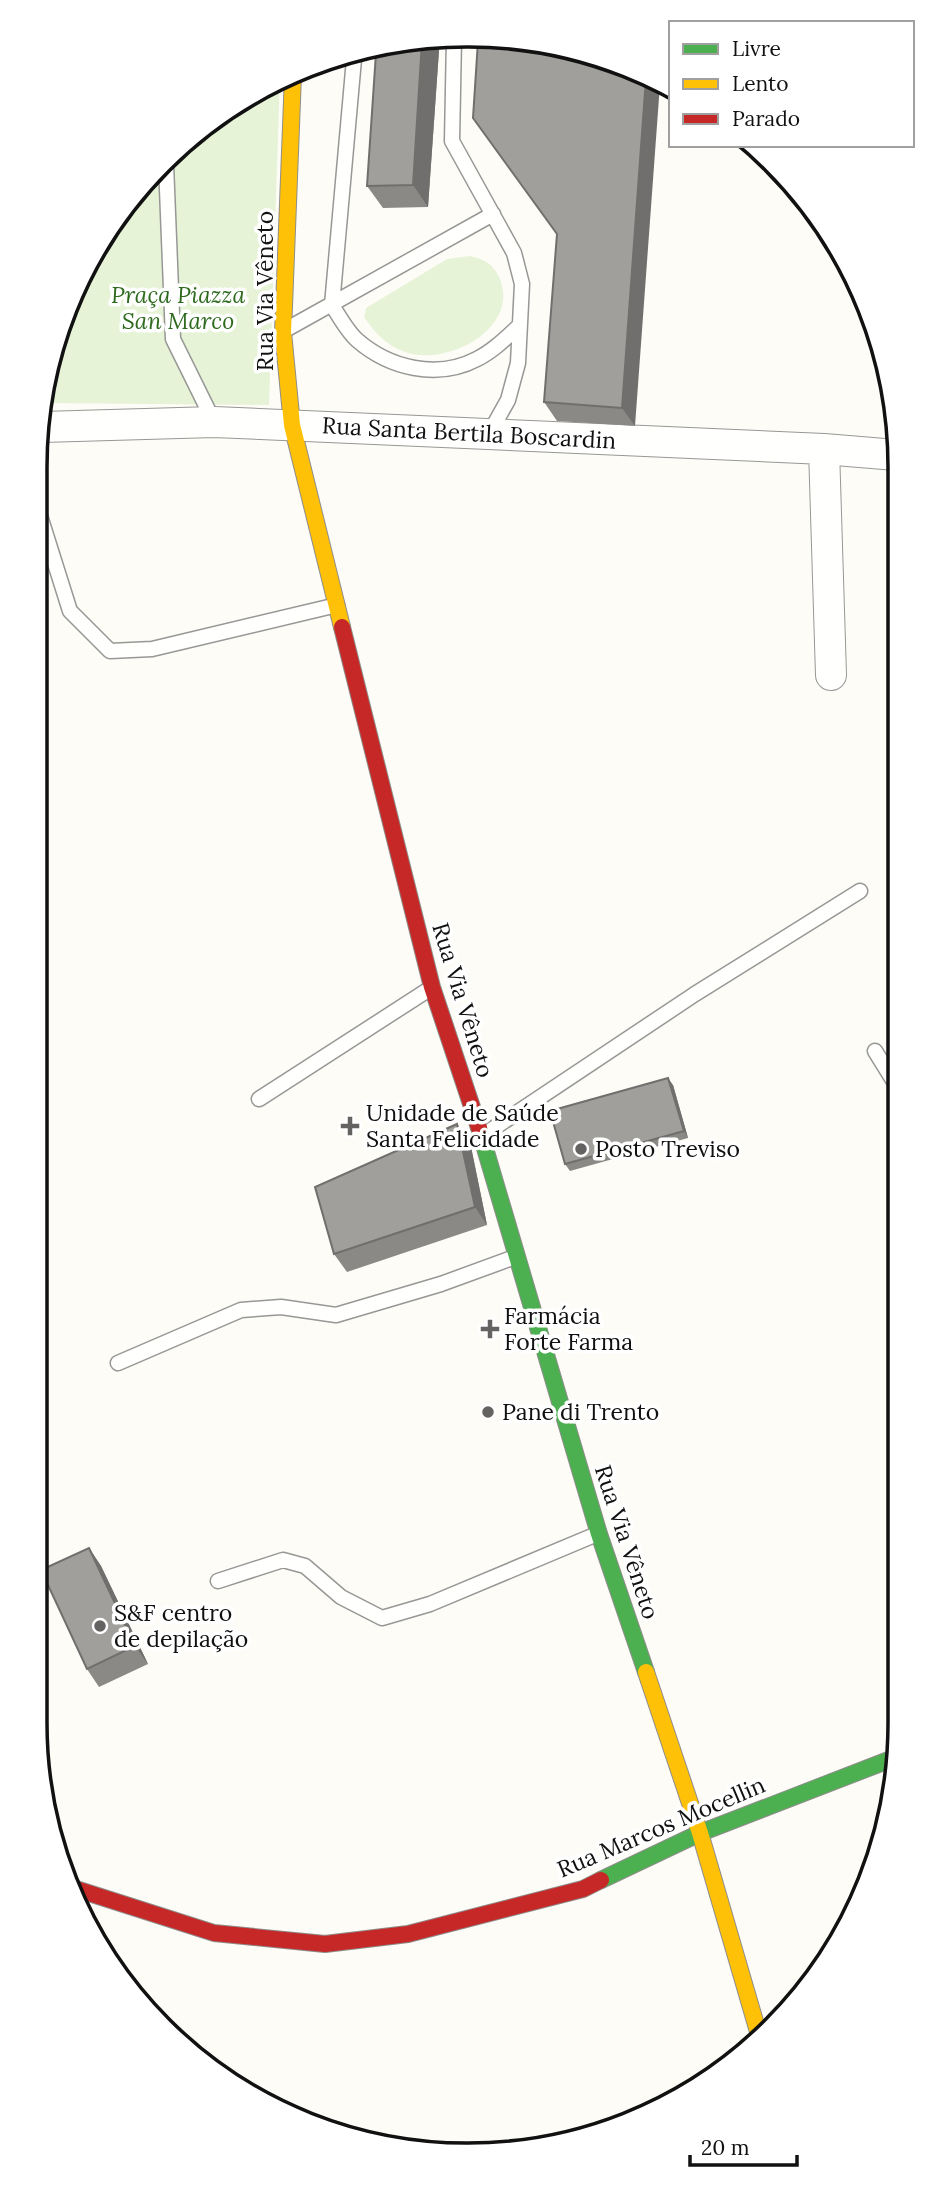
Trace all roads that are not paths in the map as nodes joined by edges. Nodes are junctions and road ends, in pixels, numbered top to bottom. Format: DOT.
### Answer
graph roads {
  1 [pos="454,48"];
  2 [pos="354,64"];
  3 [pos="293,86"];
  4 [pos="166,174"];
  5 [pos="493,214"];
  6 [pos="332,304"];
  7 [pos="520,326"];
  8 [pos="283,332"];
  9 [pos="214,422"];
  10 [pos="292,425"];
  11 [pos="49,427"];
  12 [pos="489,434"];
  13 [pos="824,449"];
  14 [pos="888,454"];
  15 [pos="47,538"];
  16 [pos="337,605"];
  17 [pos="831,675"];
  18 [pos="860,891"];
  19 [pos="432,987"];
  20 [pos="875,1051"];
  21 [pos="888,1072"];
  22 [pos="259,1098"];
  23 [pos="481,1136"];
  24 [pos="516,1257"];
  25 [pos="118,1363"];
  26 [pos="599,1534"];
  27 [pos="218,1581"];
  28 [pos="886,1761"];
  29 [pos="700,1833"];
  30 [pos="83,1891"];
  31 [pos="757,2027"];
  1 -- 5 [label="lane"];
  2 -- 6 [label="lane"];
  3 -- 8 [label="main road, Rua Via Vêneto"];
  4 -- 9 [label="lane"];
  5 -- 6 [label="lane"];
  5 -- 7 [label="lane"];
  6 -- 7 [label="lane"];
  6 -- 8 [label="lane"];
  7 -- 12 [label="lane"];
  8 -- 10 [label="main road, Rua Via Vêneto"];
  9 -- 10 [label="street, Rua Santa Bertila Boscardin"];
  9 -- 11 [label="street, Rua Santa Bertila Boscardin"];
  10 -- 12 [label="street, Rua Santa Bertila Boscardin"];
  10 -- 16 [label="main road, Rua Via Vêneto"];
  12 -- 13 [label="street, Rua Santa Bertila Boscardin"];
  13 -- 14 [label="street, Rua Santa Bertila Boscardin"];
  13 -- 17 [label="street"];
  15 -- 16 [label="lane"];
  16 -- 19 [label="main road, Rua Via Vêneto"];
  18 -- 23 [label="lane"];
  19 -- 22 [label="lane"];
  19 -- 23 [label="main road, Rua Via Vêneto"];
  20 -- 21 [label="lane"];
  23 -- 24 [label="main road, Rua Via Vêneto"];
  24 -- 25 [label="lane"];
  24 -- 26 [label="main road, Rua Via Vêneto"];
  26 -- 27 [label="lane"];
  26 -- 29 [label="main road, Rua Via Vêneto"];
  28 -- 29 [label="main road, Rua Marcos Mocellin"];
  29 -- 30 [label="main road, Rua Marcos Mocellin"];
  29 -- 31 [label="main road, Rua Via Vêneto"];
}
